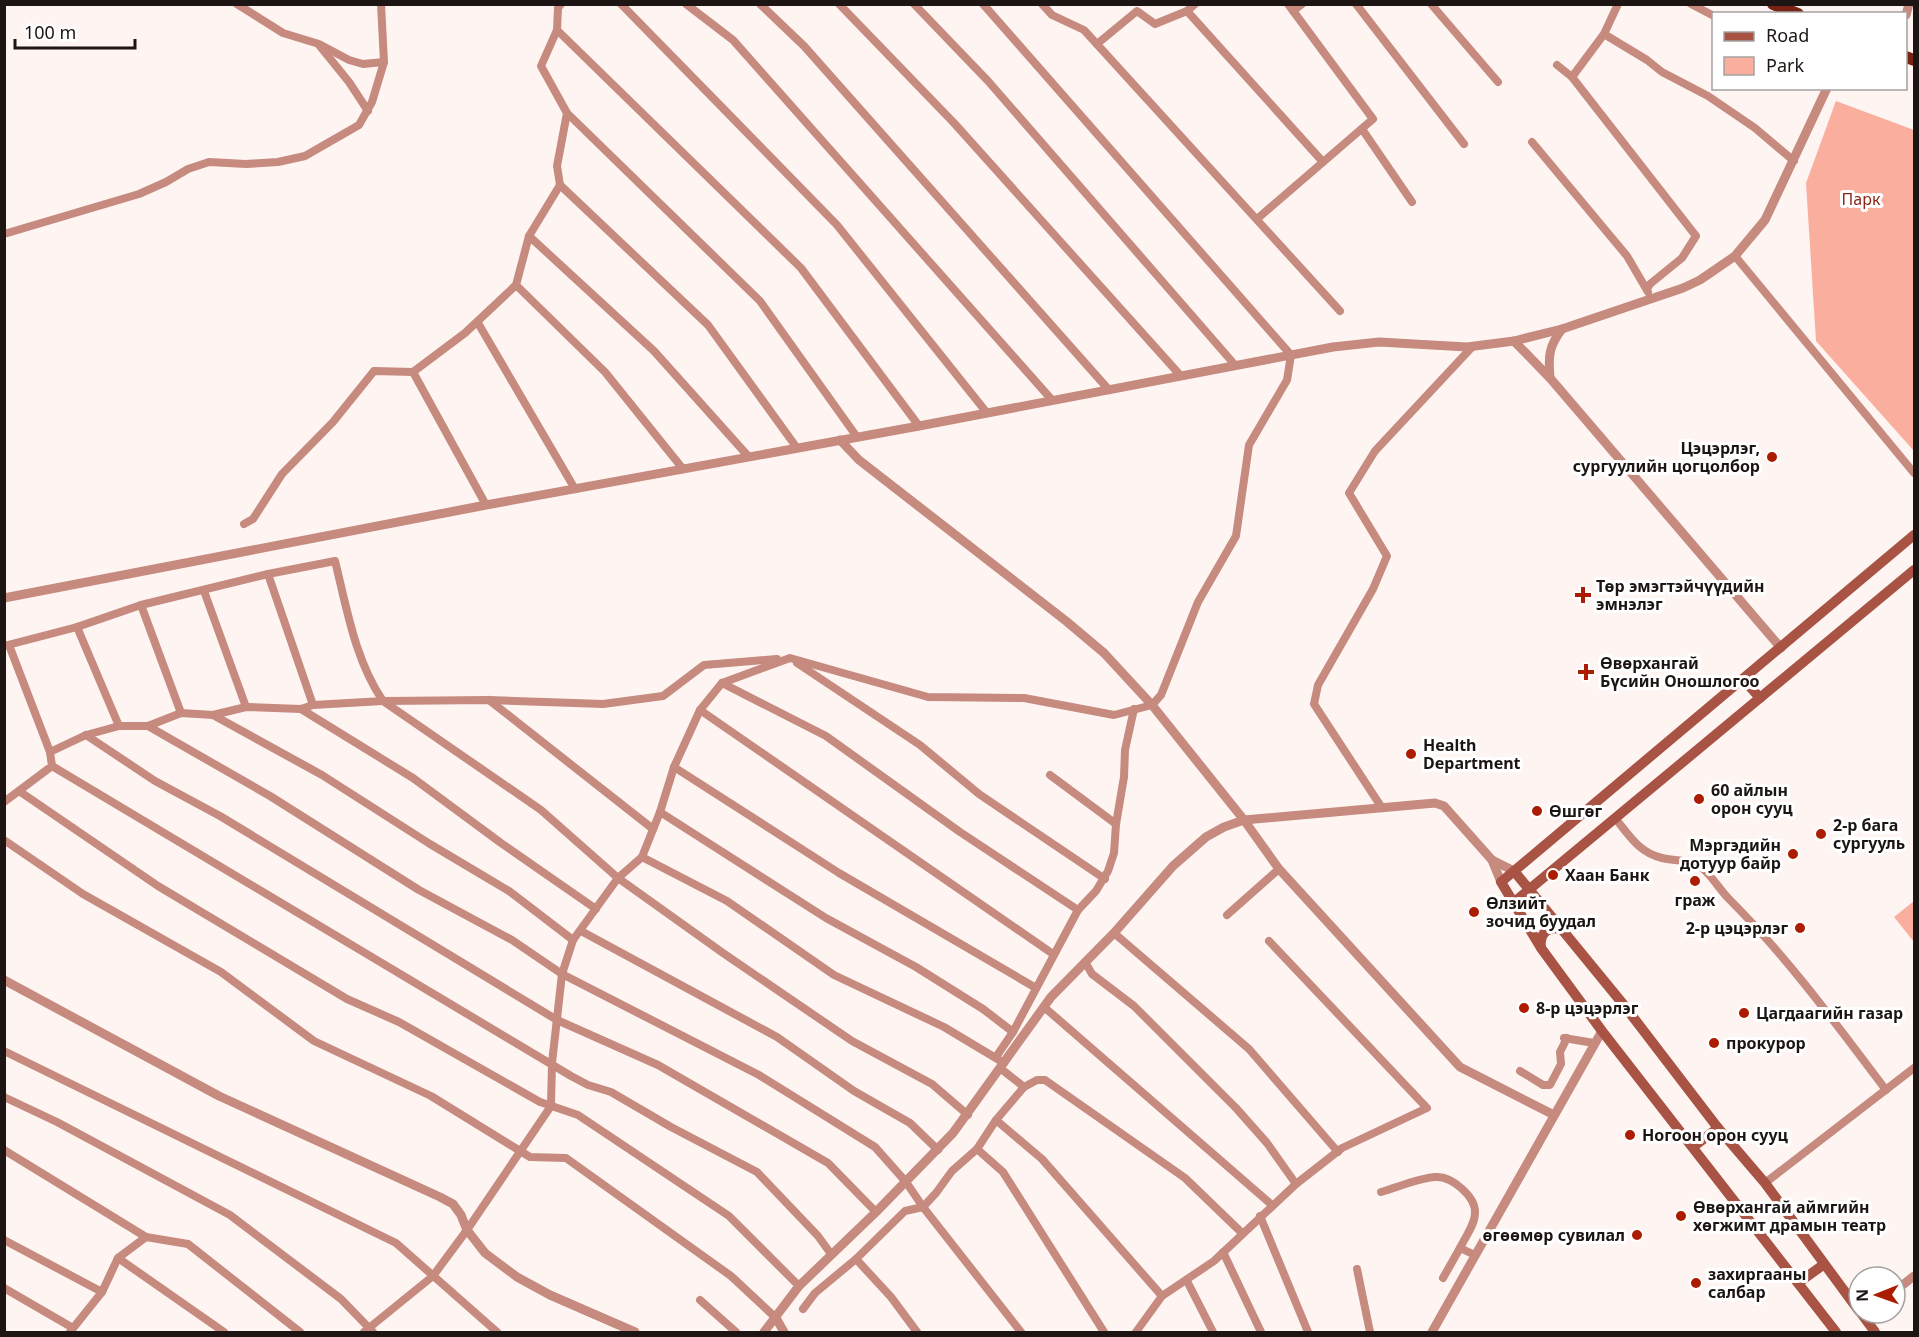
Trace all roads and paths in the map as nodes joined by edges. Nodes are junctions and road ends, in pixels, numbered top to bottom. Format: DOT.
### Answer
graph roads {
  1 [pos="237,4"];
  2 [pos="381,4"];
  3 [pos="561,4"];
  4 [pos="621,4"];
  5 [pos="686,4"];
  6 [pos="760,4"];
  7 [pos="839,4"];
  8 [pos="914,4"];
  9 [pos="983,4"];
  10 [pos="1042,4"];
  11 [pos="1196,4"];
  12 [pos="1302,4"];
  13 [pos="1356,4"];
  14 [pos="1431,4"];
  15 [pos="1618,4"];
  16 [pos="1690,4"];
  17 [pos="1773,4"];
  18 [pos="1134,8"];
  19 [pos="1290,8"];
  20 [pos="1187,11"];
  21 [pos="1793,12"];
  22 [pos="1712,15"];
  23 [pos="557,30"];
  24 [pos="1604,34"];
  25 [pos="319,44"];
  26 [pos="1097,44"];
  27 [pos="384,62"];
  28 [pos="1557,65"];
  29 [pos="1572,77"];
  30 [pos="1498,82"];
  31 [pos="1826,90"];
  32 [pos="368,111"];
  33 [pos="567,113"];
  34 [pos="1362,129"];
  35 [pos="1532,142"];
  36 [pos="1464,144"];
  37 [pos="1794,161"];
  38 [pos="1323,162"];
  39 [pos="560,185"];
  40 [pos="1412,202"];
  41 [pos="1257,219"];
  42 [pos="4,234"];
  43 [pos="529,236"];
  44 [pos="1735,256"];
  45 [pos="516,285"];
  46 [pos="1647,289"];
  47 [pos="1652,299"];
  48 [pos="1340,311"];
  49 [pos="478,323"];
  50 [pos="1562,329"];
  51 [pos="1514,342"];
  52 [pos="1473,346"];
  53 [pos="1291,355"];
  54 [pos="1235,365"];
  55 [pos="413,372"];
  56 [pos="1180,375"];
  57 [pos="1550,378"];
  58 [pos="1109,390"];
  59 [pos="1052,400"];
  60 [pos="987,412"];
  61 [pos="918,426"];
  62 [pos="858,437"];
  63 [pos="840,440"];
  64 [pos="797,448"];
  65 [pos="748,456"];
  66 [pos="683,469"];
  67 [pos="1914,473"];
  68 [pos="575,489"];
  69 [pos="486,505"];
  70 [pos="244,524"];
  71 [pos="1914,535"];
  72 [pos="1914,570"];
  73 [pos="268,574"];
  74 [pos="204,591"];
  75 [pos="4,598"];
  76 [pos="141,605"];
  77 [pos="77,627"];
  78 [pos="7,646"];
  79 [pos="1780,648"];
  80 [pos="790,658"];
  81 [pos="1743,679"];
  82 [pos="722,683"];
  83 [pos="1760,698"];
  84 [pos="489,700"];
  85 [pos="383,701"];
  86 [pos="313,705"];
  87 [pos="1152,705"];
  88 [pos="246,707"];
  89 [pos="302,709"];
  90 [pos="700,710"];
  91 [pos="1134,710"];
  92 [pos="181,713"];
  93 [pos="213,714"];
  94 [pos="119,726"];
  95 [pos="148,726"];
  96 [pos="86,735"];
  97 [pos="50,752"];
  98 [pos="52,766"];
  99 [pos="674,767"];
  100 [pos="1050,775"];
  101 [pos="19,791"];
  102 [pos="4,802"];
  103 [pos="1382,808"];
  104 [pos="660,812"];
  105 [pos="1615,818"];
  106 [pos="1244,820"];
  107 [pos="1116,824"];
  108 [pos="653,829"];
  109 [pos="4,840"];
  110 [pos="642,856"];
  111 [pos="1492,860"];
  112 [pos="1279,869"];
  113 [pos="1514,871"];
  114 [pos="618,878"];
  115 [pos="1105,879"];
  116 [pos="1501,882"];
  117 [pos="1529,889"];
  118 [pos="1513,903"];
  119 [pos="596,909"];
  120 [pos="1078,910"];
  121 [pos="1227,915"];
  122 [pos="1563,930"];
  123 [pos="581,931"];
  124 [pos="1114,933"];
  125 [pos="573,940"];
  126 [pos="1269,941"];
  127 [pos="1541,948"];
  128 [pos="1053,954"];
  129 [pos="1085,962"];
  130 [pos="562,974"];
  131 [pos="4,980"];
  132 [pos="1036,988"];
  133 [pos="1044,1007"];
  134 [pos="557,1020"];
  135 [pos="1602,1031"];
  136 [pos="1014,1032"];
  137 [pos="1594,1043"];
  138 [pos="4,1051"];
  139 [pos="552,1063"];
  140 [pos="1000,1063"];
  141 [pos="1914,1068"];
  142 [pos="1520,1071"];
  143 [pos="1024,1087"];
  144 [pos="1886,1090"];
  145 [pos="4,1097"];
  146 [pos="551,1106"];
  147 [pos="968,1115"];
  148 [pos="1554,1115"];
  149 [pos="996,1120"];
  150 [pos="1718,1128"];
  151 [pos="1693,1147"];
  152 [pos="976,1149"];
  153 [pos="4,1150"];
  154 [pos="520,1150"];
  155 [pos="938,1150"];
  156 [pos="1338,1152"];
  157 [pos="906,1182"];
  158 [pos="1765,1183"];
  159 [pos="1296,1184"];
  160 [pos="1381,1192"];
  161 [pos="1272,1205"];
  162 [pos="923,1207"];
  163 [pos="876,1212"];
  164 [pos="1260,1216"];
  165 [pos="467,1230"];
  166 [pos="1242,1233"];
  167 [pos="146,1237"];
  168 [pos="4,1240"];
  169 [pos="1460,1248"];
  170 [pos="1223,1252"];
  171 [pos="831,1254"];
  172 [pos="1475,1255"];
  173 [pos="118,1258"];
  174 [pos="856,1258"];
  175 [pos="1823,1265"];
  176 [pos="1357,1269"];
  177 [pos="433,1276"];
  178 [pos="1443,1278"];
  179 [pos="1187,1281"];
  180 [pos="1798,1283"];
  181 [pos="799,1286"];
  182 [pos="4,1288"];
  183 [pos="102,1292"];
  184 [pos="1847,1294"];
  185 [pos="1162,1296"];
  186 [pos="700,1300"];
  187 [pos="803,1309"];
  188 [pos="776,1318"];
  189 [pos="72,1330"];
  190 [pos="369,1331"];
  191 [pos="224,1332"];
  192 [pos="300,1332"];
  193 [pos="497,1332"];
  194 [pos="635,1332"];
  195 [pos="736,1332"];
  196 [pos="764,1332"];
  197 [pos="784,1332"];
  198 [pos="917,1332"];
  199 [pos="1021,1332"];
  200 [pos="1104,1332"];
  201 [pos="1136,1332"];
  202 [pos="1213,1332"];
  203 [pos="1261,1332"];
  204 [pos="1308,1332"];
  205 [pos="1370,1332"];
  206 [pos="1432,1332"];
  207 [pos="1836,1332"];
  1 -- 25 [label="street"];
  2 -- 27 [label="street"];
  3 -- 23 [label="street"];
  4 -- 60 [label="street"];
  5 -- 59 [label="street"];
  6 -- 58 [label="street"];
  7 -- 56 [label="street"];
  8 -- 54 [label="street"];
  9 -- 53 [label="street"];
  10 -- 26 [label="street"];
  11 -- 20 [label="street"];
  12 -- 19 [label="street"];
  13 -- 36 [label="street"];
  14 -- 30 [label="street"];
  15 -- 24 [label="street"];
  16 -- 22 [label="street"];
  17 -- 21 [label="highway"];
  18 -- 20 [label="street"];
  18 -- 26 [label="street"];
  19 -- 34 [label="street"];
  20 -- 38 [label="street"];
  23 -- 33 [label="street"];
  23 -- 61 [label="street"];
  24 -- 29 [label="street"];
  24 -- 37 [label="street"];
  25 -- 27 [label="street"];
  25 -- 32 [label="street"];
  26 -- 41 [label="street"];
  27 -- 32 [label="street"];
  28 -- 29 [label="street"];
  29 -- 46 [label="street"];
  31 -- 37 [label="street"];
  32 -- 42 [label="street"];
  33 -- 39 [label="street"];
  33 -- 62 [label="street"];
  34 -- 38 [label="street"];
  34 -- 40 [label="street"];
  35 -- 46 [label="street"];
  37 -- 44 [label="street"];
  38 -- 41 [label="street"];
  39 -- 43 [label="street"];
  39 -- 64 [label="street"];
  41 -- 48 [label="street"];
  43 -- 45 [label="street"];
  43 -- 65 [label="street"];
  44 -- 47 [label="street"];
  44 -- 67 [label="street"];
  45 -- 49 [label="street"];
  45 -- 66 [label="street"];
  46 -- 47 [label="street"];
  47 -- 50 [label="street"];
  49 -- 55 [label="street"];
  49 -- 68 [label="street"];
  50 -- 51 [label="street"];
  50 -- 57 [label="street"];
  51 -- 52 [label="street"];
  51 -- 57 [label="street"];
  52 -- 53 [label="street"];
  52 -- 103 [label="street"];
  53 -- 54 [label="street"];
  53 -- 87 [label="street"];
  54 -- 56 [label="street"];
  55 -- 69 [label="street"];
  55 -- 70 [label="street"];
  56 -- 58 [label="street"];
  57 -- 79 [label="street"];
  58 -- 59 [label="street"];
  59 -- 60 [label="street"];
  60 -- 61 [label="street"];
  61 -- 62 [label="street"];
  62 -- 63 [label="street"];
  63 -- 64 [label="street"];
  63 -- 87 [label="street"];
  64 -- 65 [label="street"];
  65 -- 66 [label="street"];
  66 -- 68 [label="street"];
  68 -- 69 [label="street"];
  69 -- 75 [label="street"];
  71 -- 79 [label="main road"];
  72 -- 83 [label="main road"];
  73 -- 74 [label="street"];
  73 -- 85 [label="street"];
  73 -- 86 [label="street"];
  74 -- 76 [label="street"];
  74 -- 88 [label="street"];
  76 -- 77 [label="street"];
  76 -- 92 [label="street"];
  77 -- 78 [label="street"];
  77 -- 94 [label="street"];
  78 -- 97 [label="street"];
  79 -- 81 [label="main road"];
  80 -- 82 [label="street"];
  80 -- 84 [label="street"];
  80 -- 91 [label="street"];
  80 -- 115 [label="street"];
  81 -- 83 [label="main road"];
  81 -- 113 [label="main road"];
  82 -- 90 [label="street"];
  82 -- 120 [label="street"];
  83 -- 105 [label="main road"];
  84 -- 85 [label="street"];
  84 -- 108 [label="street"];
  85 -- 86 [label="street"];
  85 -- 114 [label="street"];
  86 -- 89 [label="street"];
  87 -- 91 [label="street"];
  87 -- 106 [label="street"];
  88 -- 89 [label="street"];
  88 -- 93 [label="street"];
  89 -- 119 [label="street"];
  90 -- 99 [label="street"];
  90 -- 128 [label="street"];
  91 -- 107 [label="street"];
  92 -- 93 [label="street"];
  92 -- 95 [label="street"];
  93 -- 125 [label="street"];
  94 -- 95 [label="street"];
  94 -- 96 [label="street"];
  95 -- 130 [label="street"];
  96 -- 97 [label="street"];
  96 -- 134 [label="street"];
  97 -- 98 [label="street"];
  98 -- 101 [label="street"];
  98 -- 139 [label="street"];
  99 -- 104 [label="street"];
  99 -- 132 [label="street"];
  100 -- 107 [label="street"];
  101 -- 102 [label="street"];
  101 -- 146 [label="street"];
  103 -- 106 [label="street"];
  103 -- 111 [label="street"];
  104 -- 108 [label="street"];
  104 -- 136 [label="street"];
  105 -- 117 [label="main road"];
  105 -- 144 [label="street"];
  106 -- 112 [label="street"];
  106 -- 124 [label="street"];
  107 -- 115 [label="street"];
  108 -- 110 [label="street"];
  109 -- 154 [label="street"];
  110 -- 114 [label="street"];
  110 -- 140 [label="street"];
  111 -- 113 [label="street"];
  111 -- 116 [label="street"];
  112 -- 121 [label="street"];
  112 -- 148 [label="street"];
  113 -- 116 [label="main road"];
  113 -- 117 [label="main road"];
  114 -- 119 [label="street"];
  114 -- 147 [label="street"];
  115 -- 120 [label="street"];
  116 -- 118 [label="main road"];
  117 -- 118 [label="main road"];
  117 -- 122 [label="main road"];
  118 -- 127 [label="main road"];
  119 -- 123 [label="street"];
  120 -- 128 [label="street"];
  122 -- 127 [label="main road"];
  122 -- 150 [label="main road"];
  123 -- 125 [label="street"];
  123 -- 155 [label="street"];
  124 -- 129 [label="street"];
  124 -- 156 [label="street"];
  125 -- 130 [label="street"];
  126 -- 156 [label="street"];
  127 -- 135 [label="main road"];
  128 -- 132 [label="street"];
  129 -- 133 [label="street"];
  129 -- 159 [label="street"];
  130 -- 134 [label="street"];
  130 -- 157 [label="street"];
  131 -- 165 [label="street"];
  132 -- 136 [label="street"];
  133 -- 140 [label="street"];
  133 -- 161 [label="street"];
  134 -- 139 [label="street"];
  134 -- 163 [label="street"];
  135 -- 137 [label="street"];
  135 -- 151 [label="main road"];
  136 -- 140 [label="street"];
  137 -- 142 [label="street"];
  137 -- 148 [label="street"];
  138 -- 177 [label="street"];
  139 -- 146 [label="street"];
  139 -- 171 [label="street"];
  140 -- 143 [label="street"];
  140 -- 147 [label="street"];
  141 -- 144 [label="street"];
  143 -- 149 [label="street"];
  143 -- 166 [label="street"];
  144 -- 158 [label="street"];
  145 -- 190 [label="street"];
  146 -- 154 [label="street"];
  146 -- 181 [label="street"];
  147 -- 155 [label="street"];
  148 -- 172 [label="street"];
  149 -- 152 [label="street"];
  149 -- 185 [label="street"];
  150 -- 151 [label="main road"];
  150 -- 158 [label="main road"];
  151 -- 180 [label="main road"];
  152 -- 162 [label="street"];
  152 -- 200 [label="street"];
  153 -- 167 [label="street"];
  154 -- 165 [label="street"];
  154 -- 188 [label="street"];
  155 -- 157 [label="street"];
  156 -- 159 [label="street"];
  157 -- 162 [label="street"];
  157 -- 163 [label="street"];
  158 -- 175 [label="main road"];
  159 -- 161 [label="street"];
  160 -- 169 [label="street"];
  161 -- 164 [label="street"];
  162 -- 174 [label="street"];
  162 -- 199 [label="street"];
  163 -- 171 [label="street"];
  164 -- 166 [label="street"];
  164 -- 204 [label="street"];
  165 -- 177 [label="street"];
  165 -- 194 [label="street"];
  166 -- 170 [label="street"];
  167 -- 173 [label="street"];
  167 -- 192 [label="street"];
  168 -- 183 [label="street"];
  169 -- 172 [label="street"];
  169 -- 178 [label="street"];
  170 -- 179 [label="street"];
  170 -- 203 [label="street"];
  171 -- 181 [label="street"];
  172 -- 206 [label="street"];
  173 -- 183 [label="street"];
  173 -- 191 [label="street"];
  174 -- 187 [label="street"];
  174 -- 198 [label="street"];
  175 -- 180 [label="main road"];
  175 -- 184 [label="main road"];
  176 -- 205 [label="street"];
  177 -- 190 [label="street"];
  177 -- 193 [label="street"];
  179 -- 185 [label="street"];
  179 -- 202 [label="street"];
  180 -- 207 [label="main road"];
  181 -- 188 [label="street"];
  182 -- 189 [label="street"];
  183 -- 189 [label="street"];
  185 -- 201 [label="street"];
  186 -- 195 [label="street"];
  188 -- 196 [label="street"];
  188 -- 197 [label="street"];
}
